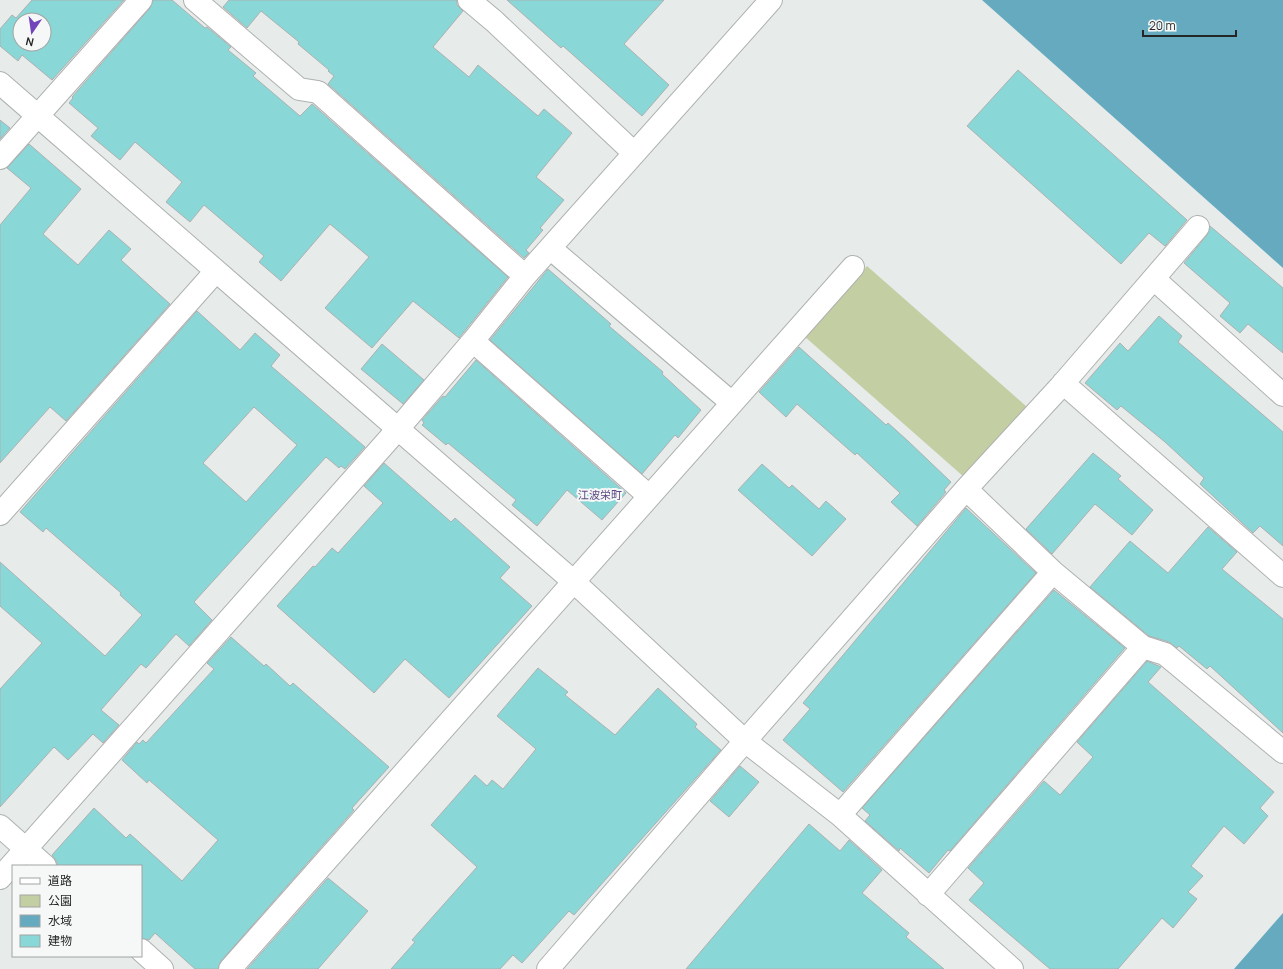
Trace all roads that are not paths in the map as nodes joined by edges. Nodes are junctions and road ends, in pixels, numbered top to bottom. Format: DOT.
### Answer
graph roads {
  1 [pos="141,0"];
  2 [pos="195,0"];
  3 [pos="469,0"];
  4 [pos="771,0"];
  5 [pos="0,83"];
  6 [pos="37,116"];
  7 [pos="634,153"];
  8 [pos="0,158"];
  9 [pos="1198,227"];
  10 [pos="550,248"];
  11 [pos="853,268"];
  12 [pos="216,271"];
  13 [pos="526,276"];
  14 [pos="1154,279"];
  15 [pos="473,341"];
  16 [pos="1063,383"];
  17 [pos="1283,395"];
  18 [pos="732,403"];
  19 [pos="397,430"];
  20 [pos="966,489"];
  21 [pos="649,496"];
  22 [pos="0,514"];
  23 [pos="1053,572"];
  24 [pos="1283,576"];
  25 [pos="573,581"];
  26 [pos="1143,647"];
  27 [pos="746,741"];
  28 [pos="1283,752"];
  29 [pos="840,815"];
  30 [pos="0,826"];
  31 [pos="26,849"];
  32 [pos="44,865"];
  33 [pos="0,878"];
  34 [pos="928,895"];
  35 [pos="142,951"];
  36 [pos="162,969"];
  37 [pos="230,969"];
  38 [pos="548,969"];
  39 [pos="1012,969"];
  1 -- 6 [label="street"];
  2 -- 13 [label="street"];
  3 -- 7 [label="street"];
  4 -- 7 [label="street"];
  5 -- 6 [label="street"];
  6 -- 8 [label="street"];
  6 -- 12 [label="street"];
  7 -- 10 [label="street"];
  9 -- 14 [label="street"];
  10 -- 13 [label="street"];
  10 -- 18 [label="street"];
  11 -- 18 [label="street"];
  12 -- 19 [label="street"];
  12 -- 22 [label="street"];
  13 -- 15 [label="street"];
  14 -- 16 [label="street"];
  14 -- 17 [label="street"];
  15 -- 19 [label="street"];
  15 -- 21 [label="street"];
  16 -- 20 [label="street"];
  16 -- 24 [label="street"];
  18 -- 21 [label="street"];
  19 -- 25 [label="street"];
  19 -- 31 [label="street"];
  20 -- 23 [label="street"];
  20 -- 27 [label="street"];
  21 -- 25 [label="street"];
  23 -- 26 [label="street"];
  23 -- 29 [label="street"];
  25 -- 27 [label="street"];
  25 -- 37 [label="street"];
  26 -- 28 [label="street"];
  26 -- 34 [label="street"];
  27 -- 29 [label="street"];
  27 -- 38 [label="street"];
  29 -- 34 [label="street"];
  30 -- 31 [label="street"];
  31 -- 32 [label="street"];
  31 -- 33 [label="street"];
  34 -- 39 [label="street"];
  35 -- 36 [label="street"];
}
